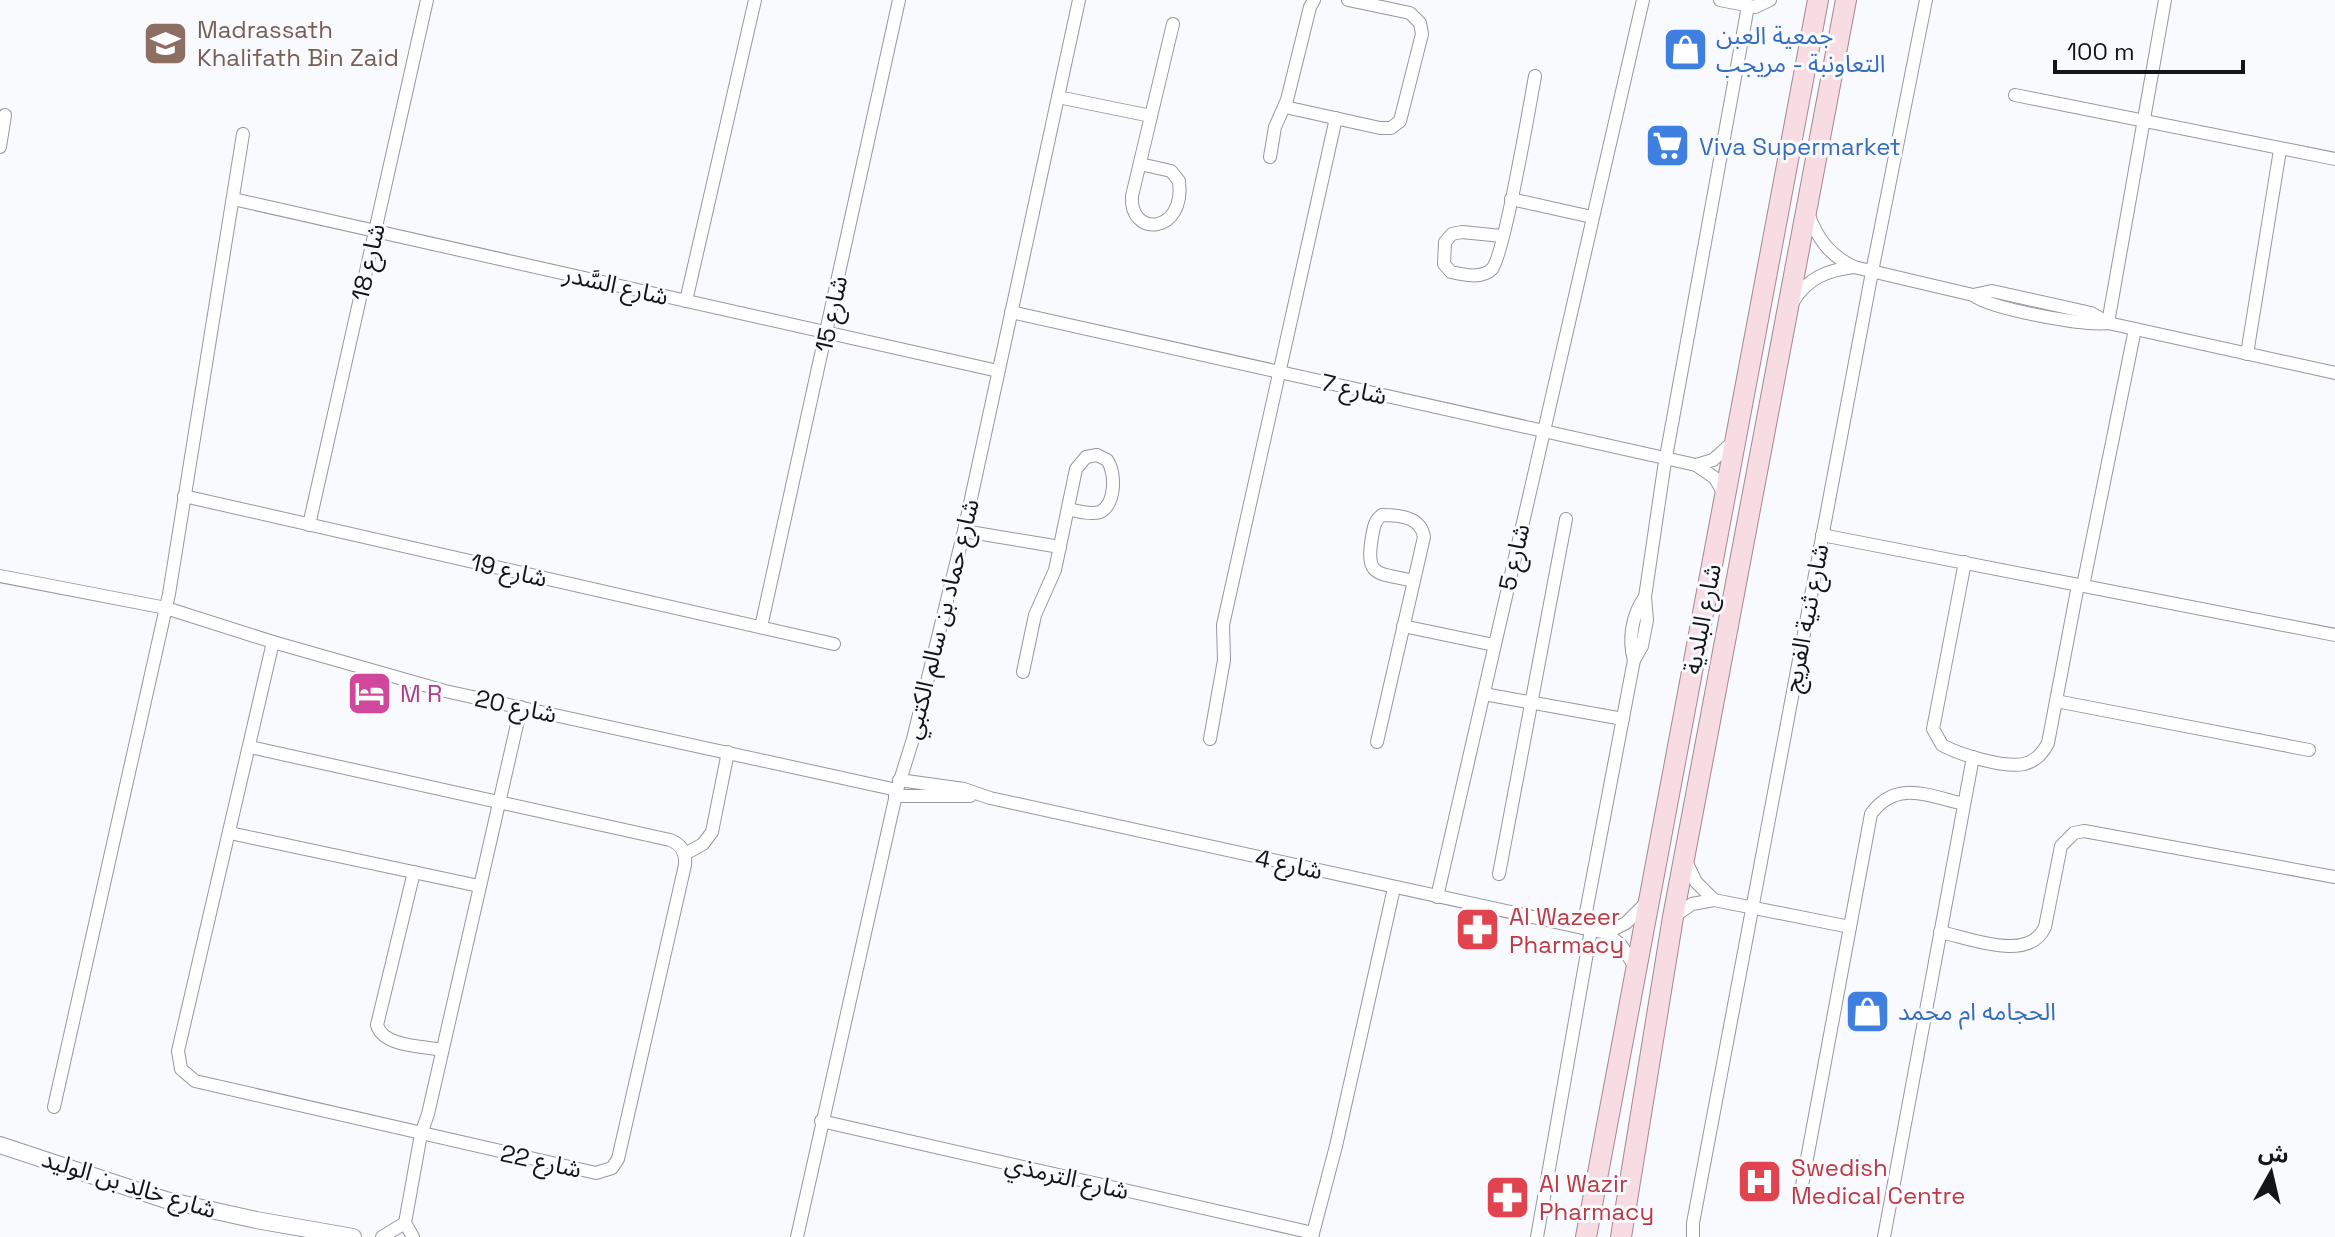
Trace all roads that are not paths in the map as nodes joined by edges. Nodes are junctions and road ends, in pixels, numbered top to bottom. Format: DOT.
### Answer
graph roads {
  1 [pos="427,0"];
  2 [pos="755,0"];
  3 [pos="899,0"];
  4 [pos="1079,0"];
  5 [pos="1314,0"];
  6 [pos="1348,0"];
  7 [pos="1643,0"];
  8 [pos="1720,0"];
  9 [pos="1770,0"];
  10 [pos="1818,0"];
  11 [pos="1846,0"];
  12 [pos="1926,0"];
  13 [pos="2165,0"];
  14 [pos="1748,6"];
  15 [pos="1173,24"];
  16 [pos="1535,76"];
  17 [pos="2015,95"];
  18 [pos="1058,97"];
  19 [pos="1285,107"];
  20 [pos="5,115"];
  21 [pos="1151,116"];
  22 [pos="1336,118"];
  23 [pos="2144,121"];
  24 [pos="243,134"];
  25 [pos="0,147"];
  26 [pos="2280,150"];
  27 [pos="1270,157"];
  28 [pos="2335,159"];
  29 [pos="1140,164"];
  30 [pos="233,199"];
  31 [pos="1511,199"];
  32 [pos="1807,210"];
  33 [pos="1592,217"];
  34 [pos="375,231"];
  35 [pos="1502,236"];
  36 [pos="1854,267"];
  37 [pos="1872,272"];
  38 [pos="686,301"];
  39 [pos="1011,312"];
  40 [pos="1788,312"];
  41 [pos="2108,323"];
  42 [pos="2135,329"];
  43 [pos="827,332"];
  44 [pos="2247,354"];
  45 [pos="998,371"];
  46 [pos="1279,372"];
  47 [pos="2335,373"];
  48 [pos="1543,431"];
  49 [pos="1737,435"];
  50 [pos="1665,459"];
  51 [pos="1696,465"];
  52 [pos="184,496"];
  53 [pos="1725,498"];
  54 [pos="1068,509"];
  55 [pos="1566,519"];
  56 [pos="309,525"];
  57 [pos="964,531"];
  58 [pos="1822,535"];
  59 [pos="1060,547"];
  60 [pos="1965,562"];
  61 [pos="0,576"];
  62 [pos="1414,581"];
  63 [pos="2080,585"];
  64 [pos="166,608"];
  65 [pos="1403,626"];
  66 [pos="761,627"];
  67 [pos="2335,635"];
  68 [pos="273,642"];
  69 [pos="834,644"];
  70 [pos="1494,645"];
  71 [pos="1023,672"];
  72 [pos="1484,694"];
  73 [pos="2056,701"];
  74 [pos="1531,702"];
  75 [pos="521,707"];
  76 [pos="1623,719"];
  77 [pos="1210,739"];
  78 [pos="1377,742"];
  79 [pos="250,747"];
  80 [pos="2309,750"];
  81 [pos="728,752"];
  82 [pos="1973,757"];
  83 [pos="897,789"];
  84 [pos="498,802"];
  85 [pos="1964,804"];
  86 [pos="230,833"];
  87 [pos="685,854"];
  88 [pos="1685,859"];
  89 [pos="414,872"];
  90 [pos="1499,874"];
  91 [pos="2335,877"];
  92 [pos="479,886"];
  93 [pos="1394,888"];
  94 [pos="1437,897"];
  95 [pos="1649,898"];
  96 [pos="1714,900"];
  97 [pos="1751,908"];
  98 [pos="1673,917"];
  99 [pos="1850,927"];
  100 [pos="1587,929"];
  101 [pos="1940,932"];
  102 [pos="1606,933"];
  103 [pos="1637,970"];
  104 [pos="442,1050"];
  105 [pos="54,1107"];
  106 [pos="821,1121"];
  107 [pos="421,1134"];
  108 [pos="0,1145"];
  109 [pos="1801,1191"];
  110 [pos="405,1223"];
  111 [pos="1312,1235"];
  112 [pos="353,1237"];
  113 [pos="382,1237"];
  114 [pos="413,1237"];
  115 [pos="797,1237"];
  116 [pos="1537,1237"];
  117 [pos="1586,1237"];
  118 [pos="1621,1237"];
  119 [pos="1693,1237"];
  120 [pos="1884,1237"];
  1 -- 34 [label="street, شارع 18"];
  2 -- 38 [label="street"];
  3 -- 43 [label="street, شارع 15"];
  4 -- 18 [label="street, شارع حماد بن سالم الكتبي"];
  5 -- 19 [label="street"];
  6 -- 22 [label="street"];
  7 -- 33 [label="street, شارع 5"];
  8 -- 14 [label="street"];
  9 -- 14 [label="street"];
  10 -- 49 [label="main road, شارع البلدية"];
  11 -- 32 [label="main road, شارع البلدية"];
  12 -- 37 [label="street, شارع ثنية الفريج"];
  13 -- 23 [label="street"];
  14 -- 50 [label="street"];
  15 -- 21 [label="street"];
  16 -- 31 [label="street"];
  17 -- 23 [label="street"];
  18 -- 21 [label="street"];
  18 -- 39 [label="street, شارع حماد بن سالم الكتبي"];
  19 -- 22 [label="street"];
  19 -- 27 [label="street"];
  20 -- 25 [label="street"];
  21 -- 29 [label="street"];
  22 -- 46 [label="street"];
  23 -- 26 [label="street"];
  23 -- 41 [label="street"];
  24 -- 30 [label="street"];
  26 -- 28 [label="street"];
  26 -- 44 [label="street"];
  29 -- 29 [label="street"];
  30 -- 34 [label="street, شارع السَّدر"];
  30 -- 52 [label="street"];
  31 -- 33 [label="street"];
  31 -- 35 [label="street"];
  32 -- 36 [label="street"];
  32 -- 40 [label="main road, شارع البلدية"];
  33 -- 48 [label="street, شارع 5"];
  34 -- 38 [label="street, شارع السَّدر"];
  34 -- 56 [label="street, شارع 18"];
  35 -- 35 [label="street"];
  36 -- 37 [label="street"];
  36 -- 40 [label="street"];
  37 -- 41 [label="street"];
  37 -- 58 [label="street, شارع ثنية الفريج"];
  38 -- 43 [label="street, شارع السَّدر"];
  39 -- 45 [label="street, شارع حماد بن سالم الكتبي"];
  39 -- 46 [label="street, شارع 7"];
  40 -- 88 [label="main road, شارع البلدية"];
  41 -- 42 [label="street"];
  42 -- 44 [label="street"];
  42 -- 63 [label="street"];
  43 -- 45 [label="street, شارع السَّدر"];
  43 -- 66 [label="street, شارع 15"];
  44 -- 47 [label="street"];
  45 -- 57 [label="street, شارع حماد بن سالم الكتبي"];
  46 -- 48 [label="street, شارع 7"];
  46 -- 77 [label="street"];
  48 -- 50 [label="street, شارع 7"];
  48 -- 70 [label="street, شارع 5"];
  49 -- 51 [label="street"];
  49 -- 53 [label="main road, شارع البلدية"];
  50 -- 51 [label="street, شارع 7"];
  50 -- 76 [label="street"];
  51 -- 53 [label="street"];
  52 -- 56 [label="street, شارع 19"];
  52 -- 64 [label="street"];
  53 -- 95 [label="main road, شارع البلدية"];
  54 -- 54 [label="street"];
  54 -- 59 [label="street"];
  55 -- 74 [label="street"];
  56 -- 66 [label="street, شارع 19"];
  57 -- 59 [label="street"];
  57 -- 83 [label="street, شارع حماد بن سالم الكتبي"];
  58 -- 60 [label="street"];
  58 -- 97 [label="street, شارع ثنية الفريج"];
  59 -- 71 [label="street"];
  60 -- 63 [label="street"];
  60 -- 82 [label="street"];
  61 -- 64 [label="street, شارع 20"];
  62 -- 62 [label="street"];
  62 -- 65 [label="street"];
  63 -- 67 [label="street"];
  63 -- 73 [label="street"];
  64 -- 68 [label="street, شارع 20"];
  64 -- 105 [label="street"];
  65 -- 70 [label="street"];
  65 -- 78 [label="street"];
  66 -- 69 [label="street, شارع 19"];
  68 -- 75 [label="street, شارع 20"];
  68 -- 79 [label="street, شارع 22"];
  70 -- 72 [label="street, شارع 5"];
  72 -- 74 [label="street"];
  72 -- 94 [label="street, شارع 5"];
  73 -- 80 [label="street"];
  73 -- 82 [label="street"];
  74 -- 76 [label="street"];
  74 -- 90 [label="street"];
  75 -- 81 [label="street, شارع 20"];
  75 -- 84 [label="street"];
  76 -- 100 [label="street"];
  79 -- 84 [label="street"];
  79 -- 86 [label="street, شارع 22"];
  81 -- 83 [label="street, شارع 20"];
  81 -- 87 [label="street"];
  82 -- 85 [label="street"];
  83 -- 93 [label="street, شارع 4"];
  83 -- 106 [label="street, شارع حماد بن سالم الكتبي"];
  84 -- 87 [label="street"];
  84 -- 92 [label="street"];
  85 -- 99 [label="street"];
  85 -- 101 [label="street"];
  86 -- 89 [label="street"];
  86 -- 107 [label="street, شارع 22"];
  87 -- 107 [label="street, شارع 22"];
  88 -- 96 [label="street"];
  88 -- 98 [label="main road, شارع البلدية"];
  89 -- 92 [label="street"];
  89 -- 104 [label="street"];
  91 -- 101 [label="street"];
  92 -- 104 [label="street"];
  93 -- 94 [label="street, شارع 4"];
  93 -- 111 [label="street"];
  94 -- 100 [label="street, شارع 4"];
  95 -- 102 [label="street"];
  95 -- 103 [label="main road, شارع البلدية"];
  96 -- 97 [label="street"];
  96 -- 98 [label="street"];
  97 -- 99 [label="street"];
  97 -- 119 [label="street, شارع ثنية الفريج"];
  98 -- 118 [label="main road, شارع البلدية"];
  99 -- 109 [label="street"];
  100 -- 102 [label="street, شارع 4"];
  100 -- 116 [label="street"];
  101 -- 120 [label="street"];
  102 -- 103 [label="street"];
  103 -- 117 [label="main road, شارع البلدية"];
  104 -- 107 [label="street"];
  106 -- 111 [label="street, شارع الترمذي"];
  106 -- 115 [label="street, شارع حماد بن سالم الكتبي"];
  107 -- 110 [label="street"];
  108 -- 112 [label="street, شارع خالِد بن الوليد"];
  110 -- 113 [label="street"];
  110 -- 114 [label="street"];
}
